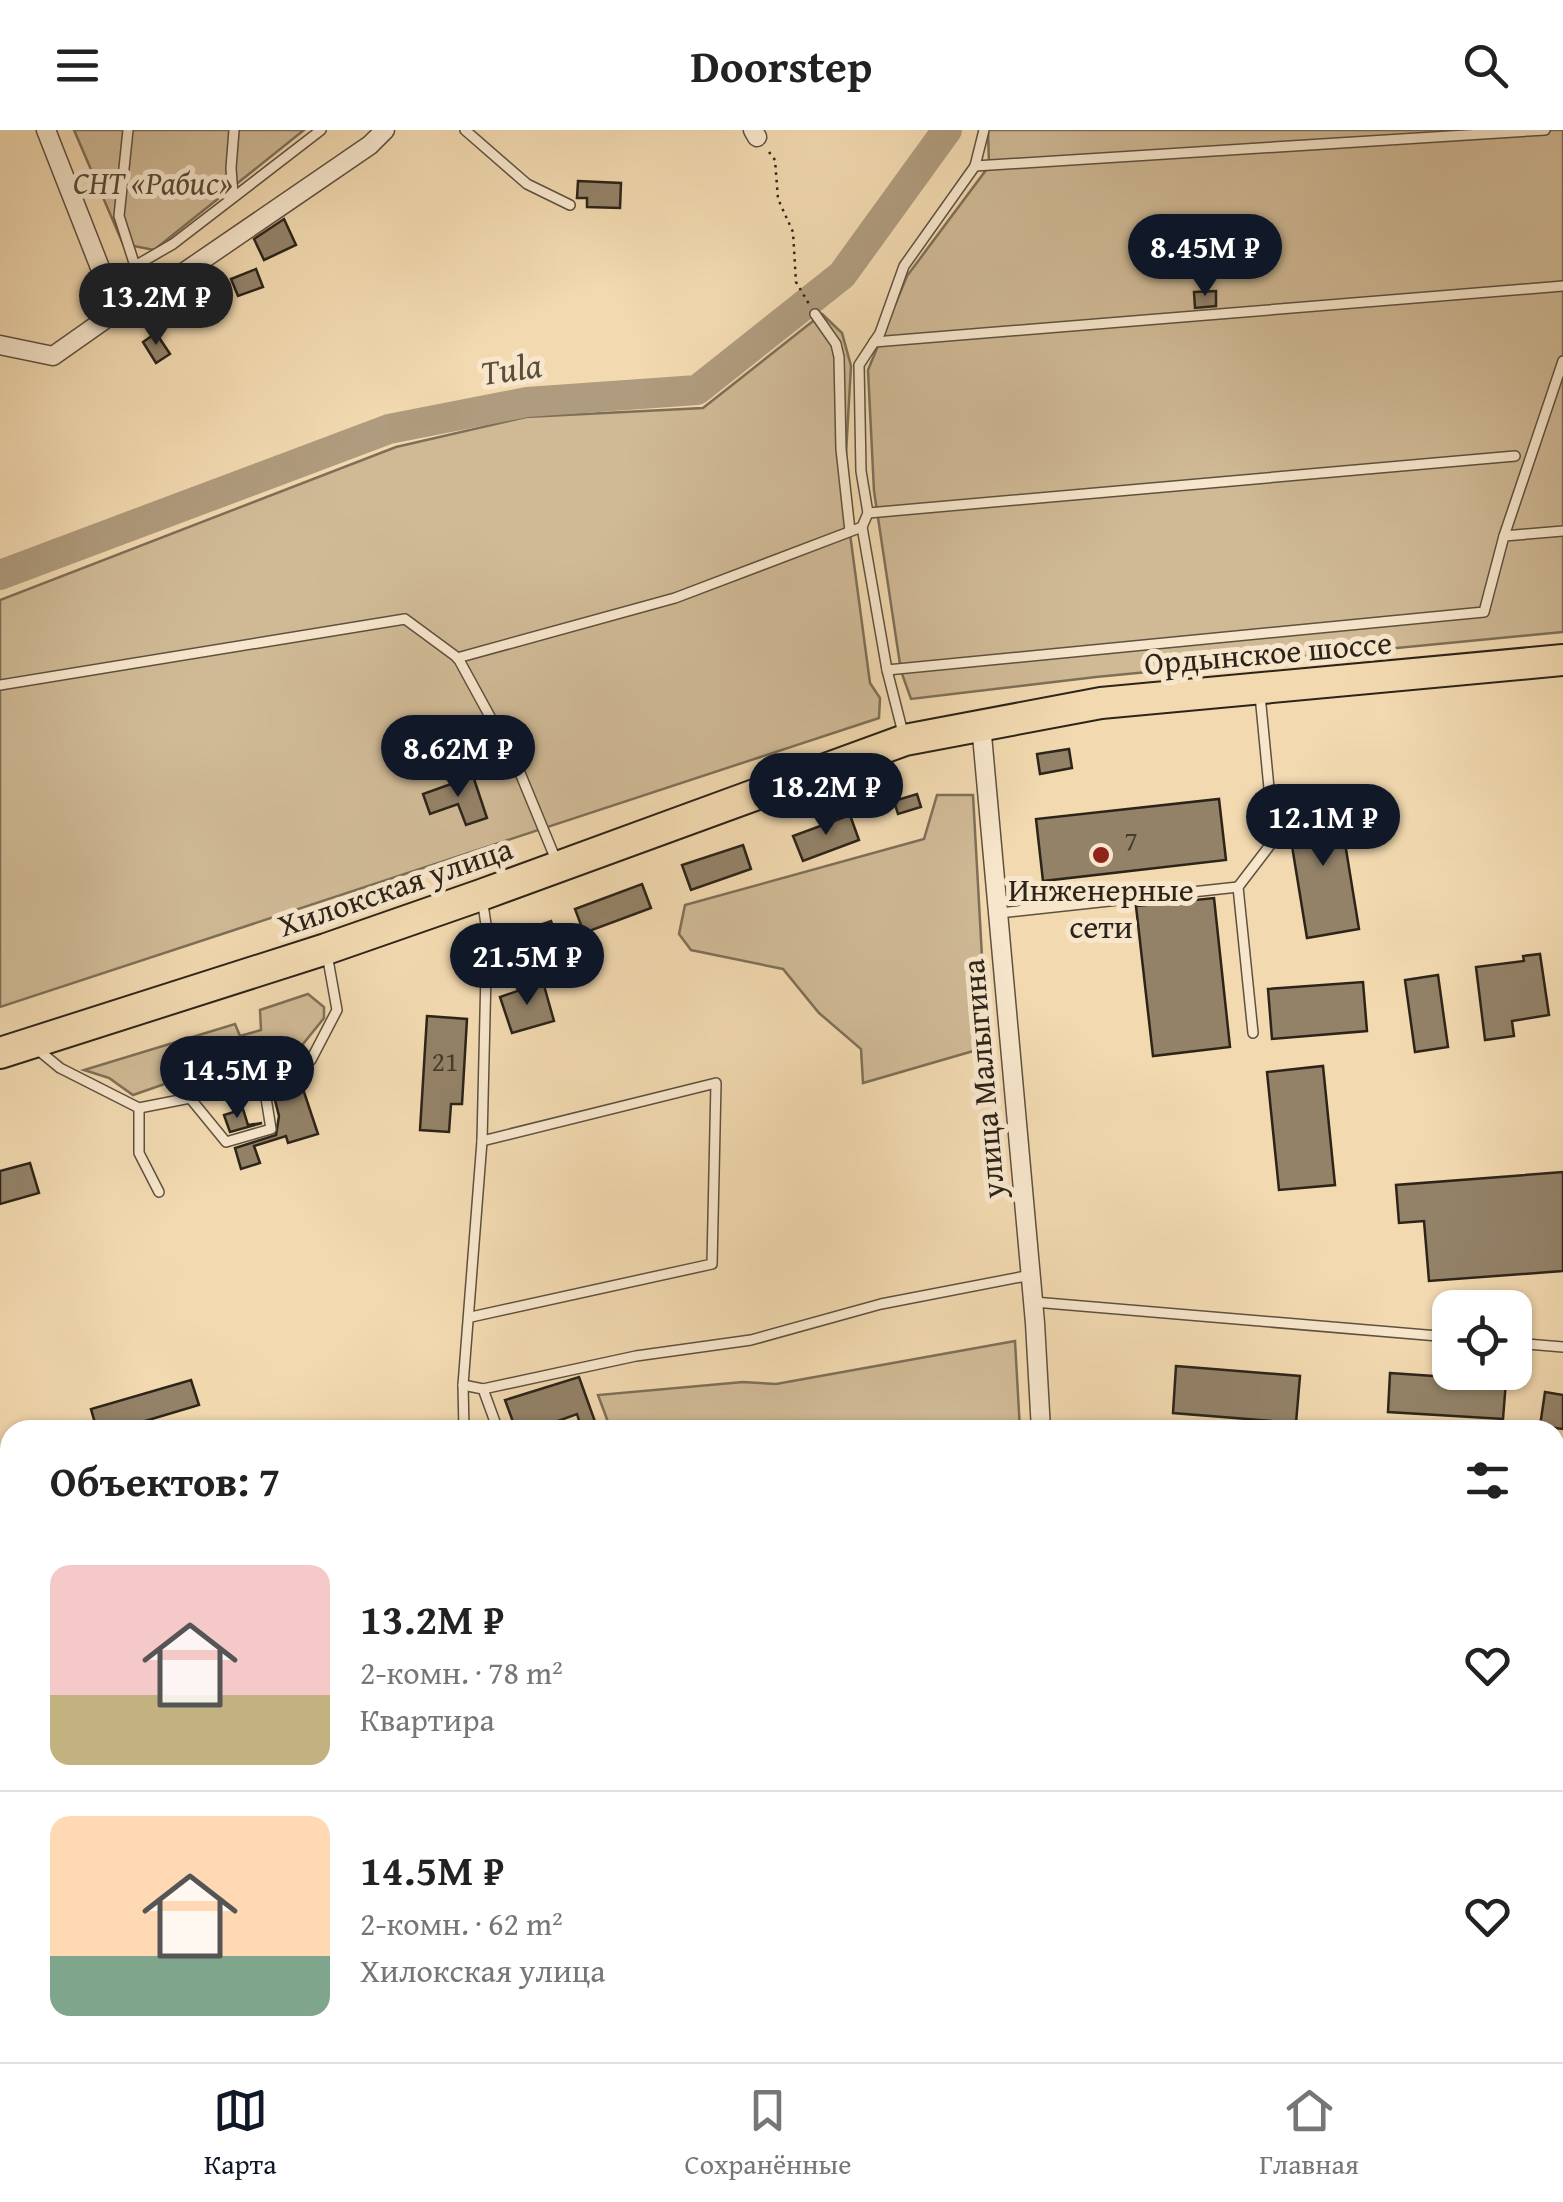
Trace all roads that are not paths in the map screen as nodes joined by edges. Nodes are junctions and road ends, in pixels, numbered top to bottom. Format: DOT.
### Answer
graph roads {
  1 [pos="46,130"];
  2 [pos="128,130"];
  3 [pos="234,130"];
  4 [pos="321,130"];
  5 [pos="385,130"];
  6 [pos="465,130"];
  7 [pos="984,130"];
  8 [pos="1545,130"];
  9 [pos="975,166"];
  10 [pos="233,198"];
  11 [pos="570,204"];
  12 [pos="134,266"];
  13 [pos="1563,286"];
  14 [pos="117,311"];
  15 [pos="816,314"];
  16 [pos="874,342"];
  17 [pos="0,345"];
  18 [pos="1562,368"];
  19 [pos="1515,456"];
  20 [pos="868,514"];
  21 [pos="862,526"];
  22 [pos="1563,530"];
  23 [pos="850,531"];
  24 [pos="1504,536"];
  25 [pos="458,658"];
  26 [pos="1563,660"];
  27 [pos="888,670"];
  28 [pos="0,686"];
  29 [pos="1260,688"];
  30 [pos="981,724"];
  31 [pos="905,740"];
  32 [pos="559,868"];
  33 [pos="1238,887"];
  34 [pos="481,896"];
  35 [pos="999,913"];
  36 [pos="326,949"];
  37 [pos="1253,1034"];
  38 [pos="30,1044"];
  39 [pos="0,1052"];
  40 [pos="140,1108"];
  41 [pos="482,1141"];
  42 [pos="158,1192"];
  43 [pos="1031,1276"];
  44 [pos="1033,1302"];
  45 [pos="471,1318"];
  46 [pos="1432,1336"];
  47 [pos="1532,1344"];
  48 [pos="1563,1347"];
  49 [pos="463,1385"];
  50 [pos="484,1389"];
  51 [pos="464,1420"];
  52 [pos="495,1420"];
  53 [pos="1040,1420"];
  1 -- 14 [label="street"];
  2 -- 12 [label="lane"];
  3 -- 10 [label="lane"];
  4 -- 10 [label="lane"];
  5 -- 14 [label="street"];
  6 -- 11 [label="lane"];
  7 -- 9 [label="lane"];
  8 -- 9 [label="lane"];
  9 -- 16 [label="lane"];
  10 -- 12 [label="lane"];
  12 -- 14 [label="lane"];
  13 -- 16 [label="lane"];
  14 -- 17 [label="street"];
  15 -- 23 [label="lane"];
  16 -- 20 [label="lane"];
  18 -- 24 [label="lane"];
  19 -- 20 [label="lane"];
  20 -- 21 [label="lane"];
  21 -- 23 [label="lane"];
  21 -- 27 [label="lane"];
  22 -- 24 [label="lane"];
  23 -- 25 [label="lane"];
  24 -- 27 [label="lane"];
  25 -- 28 [label="lane"];
  25 -- 32 [label="lane"];
  26 -- 29 [label="highway, Ордынское шоссе"];
  27 -- 31 [label="lane"];
  29 -- 30 [label="highway, Ордынское шоссе"];
  29 -- 33 [label="lane"];
  30 -- 31 [label="highway, Хилокская улица"];
  30 -- 35 [label="street, улица Малыгина"];
  31 -- 32 [label="highway, Хилокская улица"];
  32 -- 34 [label="highway, Хилокская улица"];
  33 -- 35 [label="lane"];
  33 -- 37 [label="lane"];
  34 -- 36 [label="highway, Хилокская улица"];
  34 -- 41 [label="lane"];
  35 -- 43 [label="street, улица Малыгина"];
  36 -- 38 [label="highway, Хилокская улица"];
  36 -- 40 [label="lane"];
  38 -- 39 [label="highway, Хилокская улица"];
  38 -- 40 [label="lane"];
  40 -- 42 [label="lane"];
  41 -- 45 [label="lane"];
  41 -- 45 [label="lane"];
  43 -- 44 [label="street, улица Малыгина"];
  43 -- 50 [label="lane"];
  44 -- 46 [label="lane"];
  44 -- 53 [label="street, улица Малыгина"];
  45 -- 49 [label="lane"];
  47 -- 48 [label="lane"];
  49 -- 50 [label="lane"];
  49 -- 51 [label="lane"];
  50 -- 52 [label="lane"];
}
